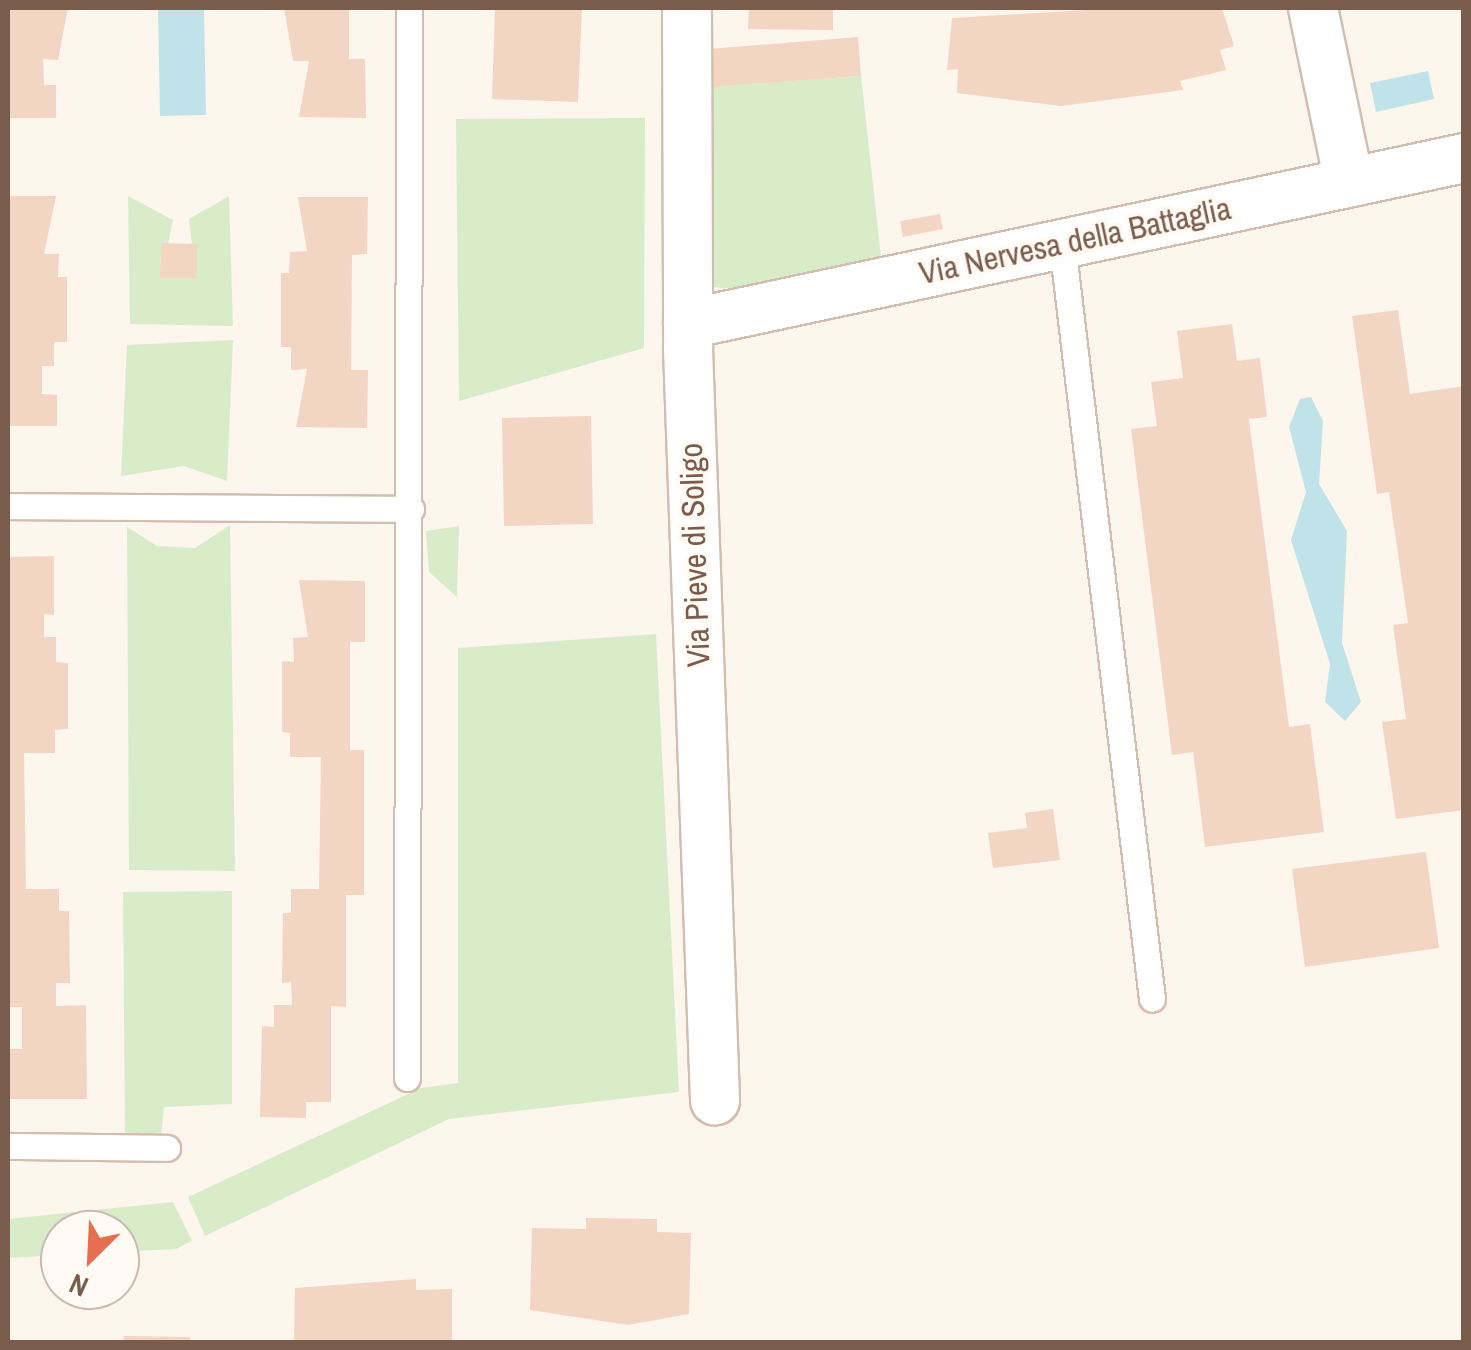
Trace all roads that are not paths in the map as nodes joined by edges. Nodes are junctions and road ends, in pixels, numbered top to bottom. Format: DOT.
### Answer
graph roads {
  1 [pos="409,8"];
  2 [pos="687,8"];
  3 [pos="1313,8"];
  4 [pos="1464,158"];
  5 [pos="1348,182"];
  6 [pos="1062,244"];
  7 [pos="688,324"];
  8 [pos="8,506"];
  9 [pos="412,508"];
  10 [pos="1152,1000"];
  11 [pos="407,1078"];
  12 [pos="716,1102"];
  13 [pos="8,1146"];
  14 [pos="167,1148"];
  1 -- 9 [label="lane"];
  2 -- 7 [label="street, Via Pieve di Soligo"];
  3 -- 5 [label="street"];
  4 -- 5 [label="street, Via Nervesa della Battaglia"];
  5 -- 6 [label="street, Via Nervesa della Battaglia"];
  6 -- 7 [label="street, Via Nervesa della Battaglia"];
  6 -- 10 [label="lane"];
  7 -- 12 [label="street, Via Pieve di Soligo"];
  8 -- 9 [label="lane"];
  9 -- 11 [label="lane"];
  13 -- 14 [label="lane"];
}
